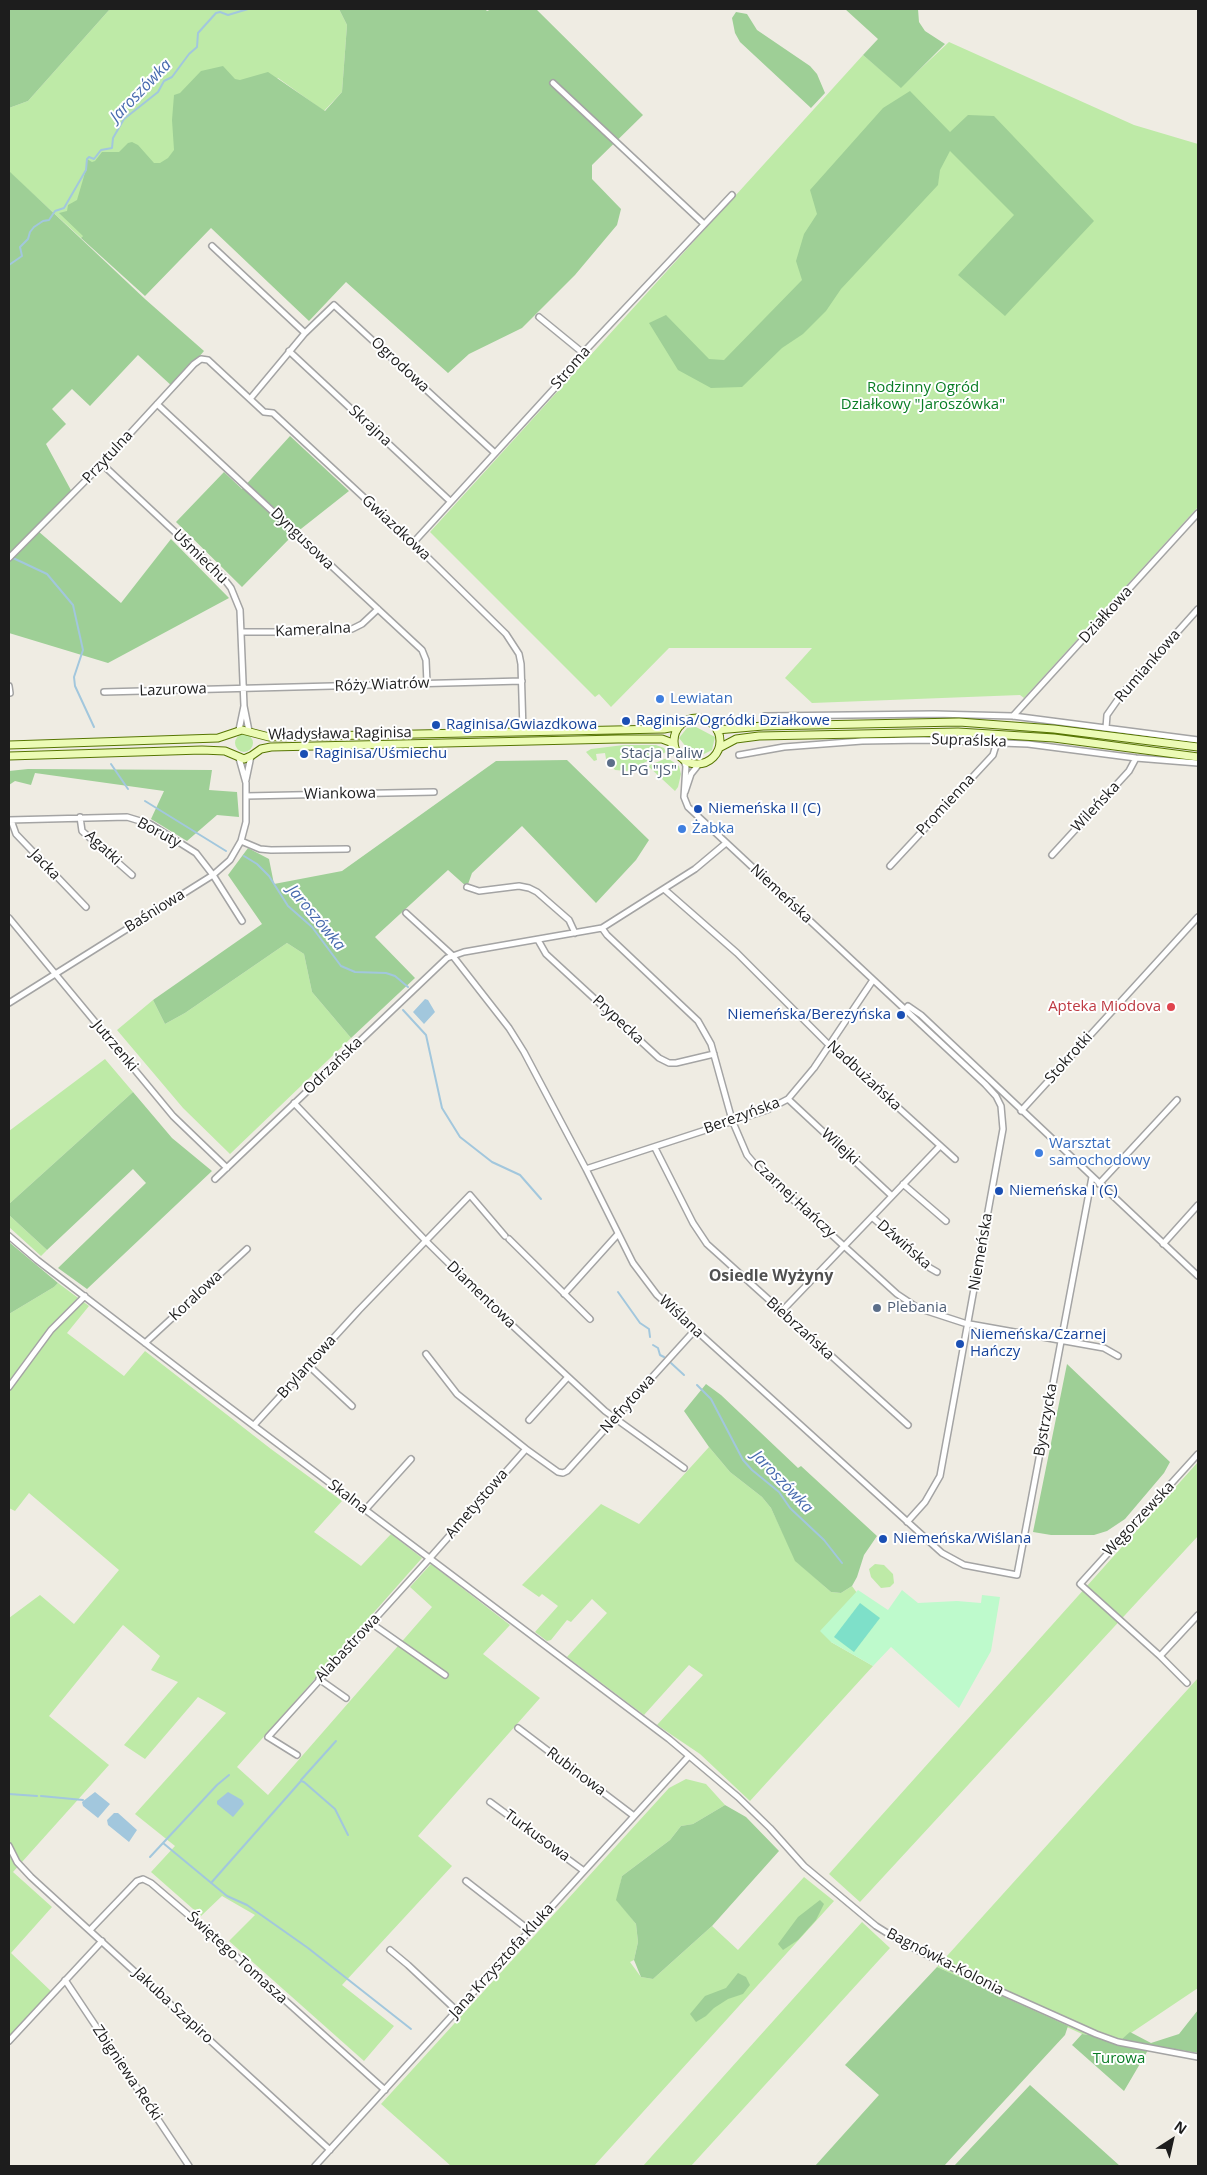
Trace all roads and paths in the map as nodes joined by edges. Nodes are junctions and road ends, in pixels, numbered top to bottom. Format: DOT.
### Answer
graph roads {
  1 [pos="553,82"];
  2 [pos="732,195"];
  3 [pos="704,224"];
  4 [pos="212,246"];
  5 [pos="539,317"];
  6 [pos="305,333"];
  7 [pos="289,351"];
  8 [pos="583,353"];
  9 [pos="208,360"];
  10 [pos="250,399"];
  11 [pos="157,404"];
  12 [pos="494,453"];
  13 [pos="102,464"];
  14 [pos="450,501"];
  15 [pos="1198,513"];
  16 [pos="413,543"];
  17 [pos="9,558"];
  18 [pos="378,609"];
  19 [pos="1198,609"];
  20 [pos="241,632"];
  21 [pos="522,681"];
  22 [pos="427,683"];
  23 [pos="9,686"];
  24 [pos="243,688"];
  25 [pos="104,692"];
  26 [pos="10,693"];
  27 [pos="244,706"];
  28 [pos="765,716"];
  29 [pos="1013,716"];
  30 [pos="680,726"];
  31 [pos="1106,728"];
  32 [pos="717,730"];
  33 [pos="523,731"];
  34 [pos="236,732"];
  35 [pos="251,732"];
  36 [pos="1198,740"];
  37 [pos="997,742"];
  38 [pos="9,745"];
  39 [pos="674,746"];
  40 [pos="1198,747"];
  41 [pos="719,748"];
  42 [pos="253,754"];
  43 [pos="739,755"];
  44 [pos="9,756"];
  45 [pos="237,756"];
  46 [pos="1198,757"];
  47 [pos="1136,758"];
  48 [pos="684,761"];
  49 [pos="1198,763"];
  50 [pos="699,764"];
  51 [pos="246,783"];
  52 [pos="434,792"];
  53 [pos="684,794"];
  54 [pos="246,796"];
  55 [pos="80,817"];
  56 [pos="10,820"];
  57 [pos="241,841"];
  58 [pos="726,843"];
  59 [pos="347,849"];
  60 [pos="1052,854"];
  61 [pos="890,866"];
  62 [pos="132,875"];
  63 [pos="213,875"];
  64 [pos="468,887"];
  65 [pos="664,889"];
  66 [pos="86,908"];
  67 [pos="406,913"];
  68 [pos="9,918"];
  69 [pos="1198,918"];
  70 [pos="242,922"];
  71 [pos="602,928"];
  72 [pos="575,933"];
  73 [pos="538,940"];
  74 [pos="452,955"];
  75 [pos="54,974"];
  76 [pos="873,980"];
  77 [pos="9,1003"];
  78 [pos="905,1010"];
  79 [pos="829,1045"];
  80 [pos="714,1054"];
  81 [pos="788,1099"];
  82 [pos="1176,1100"];
  83 [pos="294,1103"];
  84 [pos="1021,1111"];
  85 [pos="732,1120"];
  86 [pos="940,1146"];
  87 [pos="655,1148"];
  88 [pos="955,1159"];
  89 [pos="227,1168"];
  90 [pos="586,1169"];
  91 [pos="1092,1177"];
  92 [pos="215,1180"];
  93 [pos="903,1184"];
  94 [pos="1099,1184"];
  95 [pos="892,1196"];
  96 [pos="1198,1206"];
  97 [pos="872,1217"];
  98 [pos="946,1221"];
  99 [pos="618,1234"];
  100 [pos="9,1236"];
  101 [pos="425,1240"];
  102 [pos="1163,1244"];
  103 [pos="844,1246"];
  104 [pos="247,1249"];
  105 [pos="937,1272"];
  106 [pos="1198,1276"];
  107 [pos="564,1294"];
  108 [pos="85,1296"];
  109 [pos="781,1312"];
  110 [pos="590,1319"];
  111 [pos="968,1324"];
  112 [pos="695,1330"];
  113 [pos="1060,1342"];
  114 [pos="145,1343"];
  115 [pos="426,1354"];
  116 [pos="1118,1356"];
  117 [pos="308,1365"];
  118 [pos="568,1377"];
  119 [pos="9,1387"];
  120 [pos="352,1406"];
  121 [pos="615,1419"];
  122 [pos="529,1420"];
  123 [pos="254,1425"];
  124 [pos="908,1425"];
  125 [pos="526,1449"];
  126 [pos="1198,1454"];
  127 [pos="411,1459"];
  128 [pos="684,1468"];
  129 [pos="365,1510"];
  130 [pos="907,1522"];
  131 [pos="429,1560"];
  132 [pos="1017,1574"];
  133 [pos="1198,1614"];
  134 [pos="371,1623"];
  135 [pos="1160,1656"];
  136 [pos="445,1675"];
  137 [pos="319,1680"];
  138 [pos="1188,1683"];
  139 [pos="346,1698"];
  140 [pos="518,1728"];
  141 [pos="297,1755"];
  142 [pos="689,1756"];
  143 [pos="490,1802"];
  144 [pos="634,1816"];
  145 [pos="9,1846"];
  146 [pos="584,1870"];
  147 [pos="466,1881"];
  148 [pos="90,1930"];
  149 [pos="529,1930"];
  150 [pos="102,1941"];
  151 [pos="390,1950"];
  152 [pos="65,1980"];
  153 [pos="456,2010"];
  154 [pos="9,2041"];
  155 [pos="1198,2057"];
  156 [pos="385,2090"];
  157 [pos="330,2150"];
  158 [pos="189,2166"];
  159 [pos="315,2166"];
  1 -- 3 [label="street"];
  2 -- 3 [label="street, Stroma"];
  3 -- 8 [label="street, Stroma"];
  4 -- 6 [label="street"];
  5 -- 8 [label="street"];
  6 -- 7 [label="street, Ogrodowa"];
  6 -- 12 [label="street, Ogrodowa"];
  7 -- 10 [label="street, Ogrodowa"];
  7 -- 14 [label="street, Skrajna"];
  8 -- 12 [label="street, Stroma"];
  9 -- 10 [label="street, Gwiazdkowa"];
  9 -- 11 [label="street, Przytulna"];
  10 -- 16 [label="street, Gwiazdkowa"];
  11 -- 13 [label="street, Przytulna"];
  11 -- 18 [label="street, Dyngusowa"];
  12 -- 14 [label="street, Stroma"];
  13 -- 17 [label="street, Przytulna"];
  13 -- 20 [label="street, Uśmiechu"];
  14 -- 16 [label="street, Stroma"];
  15 -- 29 [label="street, Działkowa"];
  16 -- 21 [label="street, Gwiazdkowa"];
  18 -- 20 [label="street, Kameralna"];
  18 -- 22 [label="street, Dyngusowa"];
  19 -- 31 [label="street, Rumiankowa"];
  20 -- 24 [label="street, Uśmiechu"];
  21 -- 22 [label="street, Róży Wiatrów"];
  21 -- 33 [label="street, Gwiazdkowa"];
  22 -- 24 [label="street, Róży Wiatrów"];
  23 -- 26 [label="street"];
  24 -- 25 [label="street, Lazurowa"];
  24 -- 27 [label="street, Uśmiechu"];
  27 -- 34 [label="street, Uśmiechu"];
  27 -- 35 [label="street, Uśmiechu"];
  28 -- 29 [label="street, Supraślska"];
  29 -- 31 [label="street, Supraślska"];
  30 -- 32 [label="main road"];
  30 -- 33 [label="main road, Władysława Raginisa"];
  30 -- 39 [label="main road"];
  31 -- 36 [label="street, Supraślska"];
  32 -- 40 [label="main road"];
  32 -- 41 [label="main road"];
  33 -- 35 [label="main road, Władysława Raginisa"];
  34 -- 35 [label="main road"];
  34 -- 38 [label="main road"];
  34 -- 45 [label="main road"];
  35 -- 42 [label="main road"];
  37 -- 43 [label="street, Supraślska"];
  37 -- 47 [label="street, Supraślska"];
  37 -- 61 [label="street, Promienna"];
  39 -- 42 [label="main road, Władysława Raginisa"];
  39 -- 48 [label="main road"];
  41 -- 46 [label="main road"];
  41 -- 50 [label="main road"];
  42 -- 45 [label="main road"];
  42 -- 51 [label="street, Baśniowa"];
  44 -- 45 [label="main road"];
  45 -- 51 [label="street, Baśniowa"];
  47 -- 49 [label="street, Supraślska"];
  47 -- 60 [label="street, Wileńska"];
  48 -- 50 [label="main road"];
  48 -- 53 [label="street"];
  50 -- 53 [label="street"];
  51 -- 54 [label="street, Baśniowa"];
  52 -- 54 [label="street, Wiankowa"];
  53 -- 58 [label="street, Niemeńska"];
  54 -- 57 [label="street, Baśniowa"];
  55 -- 56 [label="street, Boruty"];
  55 -- 62 [label="street, Agatki"];
  55 -- 63 [label="street, Boruty"];
  56 -- 66 [label="street, Jacka"];
  57 -- 59 [label="street"];
  57 -- 63 [label="street, Baśniowa"];
  58 -- 65 [label="street"];
  58 -- 76 [label="street, Niemeńska"];
  63 -- 70 [label="street, Boruty"];
  63 -- 75 [label="street, Baśniowa"];
  64 -- 72 [label="street"];
  65 -- 71 [label="street"];
  65 -- 79 [label="street, Nadbużańska"];
  67 -- 74 [label="street"];
  68 -- 75 [label="street, Jutrzenki"];
  69 -- 84 [label="street, Stokrotki"];
  71 -- 72 [label="street"];
  71 -- 80 [label="street, Czarnej Hańczy"];
  72 -- 73 [label="street"];
  73 -- 74 [label="street"];
  73 -- 80 [label="street, Prypecka"];
  74 -- 83 [label="street, Odrzańska"];
  74 -- 90 [label="street, Wiślana"];
  75 -- 77 [label="street, Baśniowa"];
  75 -- 89 [label="street, Jutrzenki"];
  76 -- 78 [label="street, Niemeńska"];
  76 -- 79 [label="street, Berezyńska"];
  78 -- 84 [label="street, Niemeńska"];
  78 -- 111 [label="street, Niemeńska"];
  79 -- 81 [label="street, Berezyńska"];
  79 -- 86 [label="street, Nadbużańska"];
  80 -- 85 [label="street, Czarnej Hańczy"];
  81 -- 85 [label="street, Berezyńska"];
  81 -- 95 [label="street, Wilejki"];
  82 -- 94 [label="street"];
  83 -- 89 [label="street, Odrzańska"];
  83 -- 101 [label="street, Diamentowa"];
  84 -- 91 [label="street, Niemeńska"];
  85 -- 87 [label="street, Berezyńska"];
  85 -- 103 [label="street, Czarnej Hańczy"];
  86 -- 88 [label="street, Nadbużańska"];
  86 -- 93 [label="street, Dźwińska"];
  87 -- 90 [label="street, Berezyńska"];
  87 -- 109 [label="street, Biebrzańska"];
  89 -- 92 [label="street, Odrzańska"];
  90 -- 99 [label="street, Wiślana"];
  91 -- 94 [label="street, Niemeńska"];
  91 -- 113 [label="street, Bystrzycka"];
  93 -- 95 [label="street, Dźwińska"];
  93 -- 98 [label="street"];
  94 -- 102 [label="street, Niemeńska"];
  95 -- 97 [label="street, Dźwińska"];
  96 -- 102 [label="street"];
  97 -- 103 [label="street, Dźwińska"];
  97 -- 105 [label="street, Dźwińska"];
  99 -- 107 [label="street"];
  99 -- 112 [label="street, Wiślana"];
  100 -- 108 [label="street, Skalna"];
  101 -- 107 [label="street, Brylantowa"];
  101 -- 117 [label="street, Brylantowa"];
  101 -- 118 [label="street, Diamentowa"];
  102 -- 106 [label="street, Niemeńska"];
  103 -- 109 [label="street, Dźwińska"];
  103 -- 111 [label="street, Czarnej Hańczy"];
  104 -- 114 [label="street, Koralowa"];
  107 -- 110 [label="street"];
  108 -- 114 [label="street, Skalna"];
  108 -- 119 [label="street"];
  109 -- 124 [label="street, Biebrzańska"];
  111 -- 113 [label="street, Czarnej Hańczy"];
  111 -- 130 [label="street, Niemeńska"];
  112 -- 121 [label="street, Nefrytowa"];
  112 -- 130 [label="street, Wiślana"];
  113 -- 116 [label="street, Czarnej Hańczy"];
  113 -- 132 [label="street, Bystrzycka"];
  114 -- 123 [label="street, Skalna"];
  115 -- 125 [label="street"];
  117 -- 120 [label="street"];
  117 -- 123 [label="street, Brylantowa"];
  118 -- 121 [label="street, Diamentowa"];
  118 -- 122 [label="street"];
  121 -- 125 [label="street, Nefrytowa"];
  121 -- 128 [label="street, Diamentowa"];
  123 -- 129 [label="street, Skalna"];
  125 -- 131 [label="street, Ametystowa"];
  126 -- 135 [label="street, Węgorzewska"];
  127 -- 129 [label="street"];
  129 -- 131 [label="street, Skalna"];
  130 -- 132 [label="street, Wiślana"];
  131 -- 134 [label="street, Alabastrowa"];
  131 -- 142 [label="street, Skalna"];
  133 -- 135 [label="street"];
  134 -- 136 [label="street"];
  134 -- 137 [label="street, Alabastrowa"];
  135 -- 138 [label="street"];
  137 -- 139 [label="street"];
  137 -- 141 [label="street, Alabastrowa"];
  140 -- 144 [label="street, Rubinowa"];
  142 -- 144 [label="street, Jana Krzysztofa Kluka"];
  142 -- 155 [label="street, Bagnówka-Kolonia"];
  143 -- 146 [label="street, Turkusowa"];
  144 -- 146 [label="street, Jana Krzysztofa Kluka"];
  145 -- 148 [label="street, Jakuba Szapiro"];
  146 -- 149 [label="street, Jana Krzysztofa Kluka"];
  147 -- 149 [label="street"];
  148 -- 150 [label="street, Jakuba Szapiro"];
  148 -- 156 [label="street, Świętego Tomasza"];
  149 -- 153 [label="street, Jana Krzysztofa Kluka"];
  150 -- 152 [label="street"];
  150 -- 157 [label="street, Jakuba Szapiro"];
  151 -- 153 [label="street"];
  152 -- 154 [label="street"];
  152 -- 158 [label="street, Zbigniewa Rećki"];
  153 -- 156 [label="street, Jana Krzysztofa Kluka"];
  156 -- 157 [label="street, Jana Krzysztofa Kluka"];
  157 -- 159 [label="street, Jana Krzysztofa Kluka"];
}
